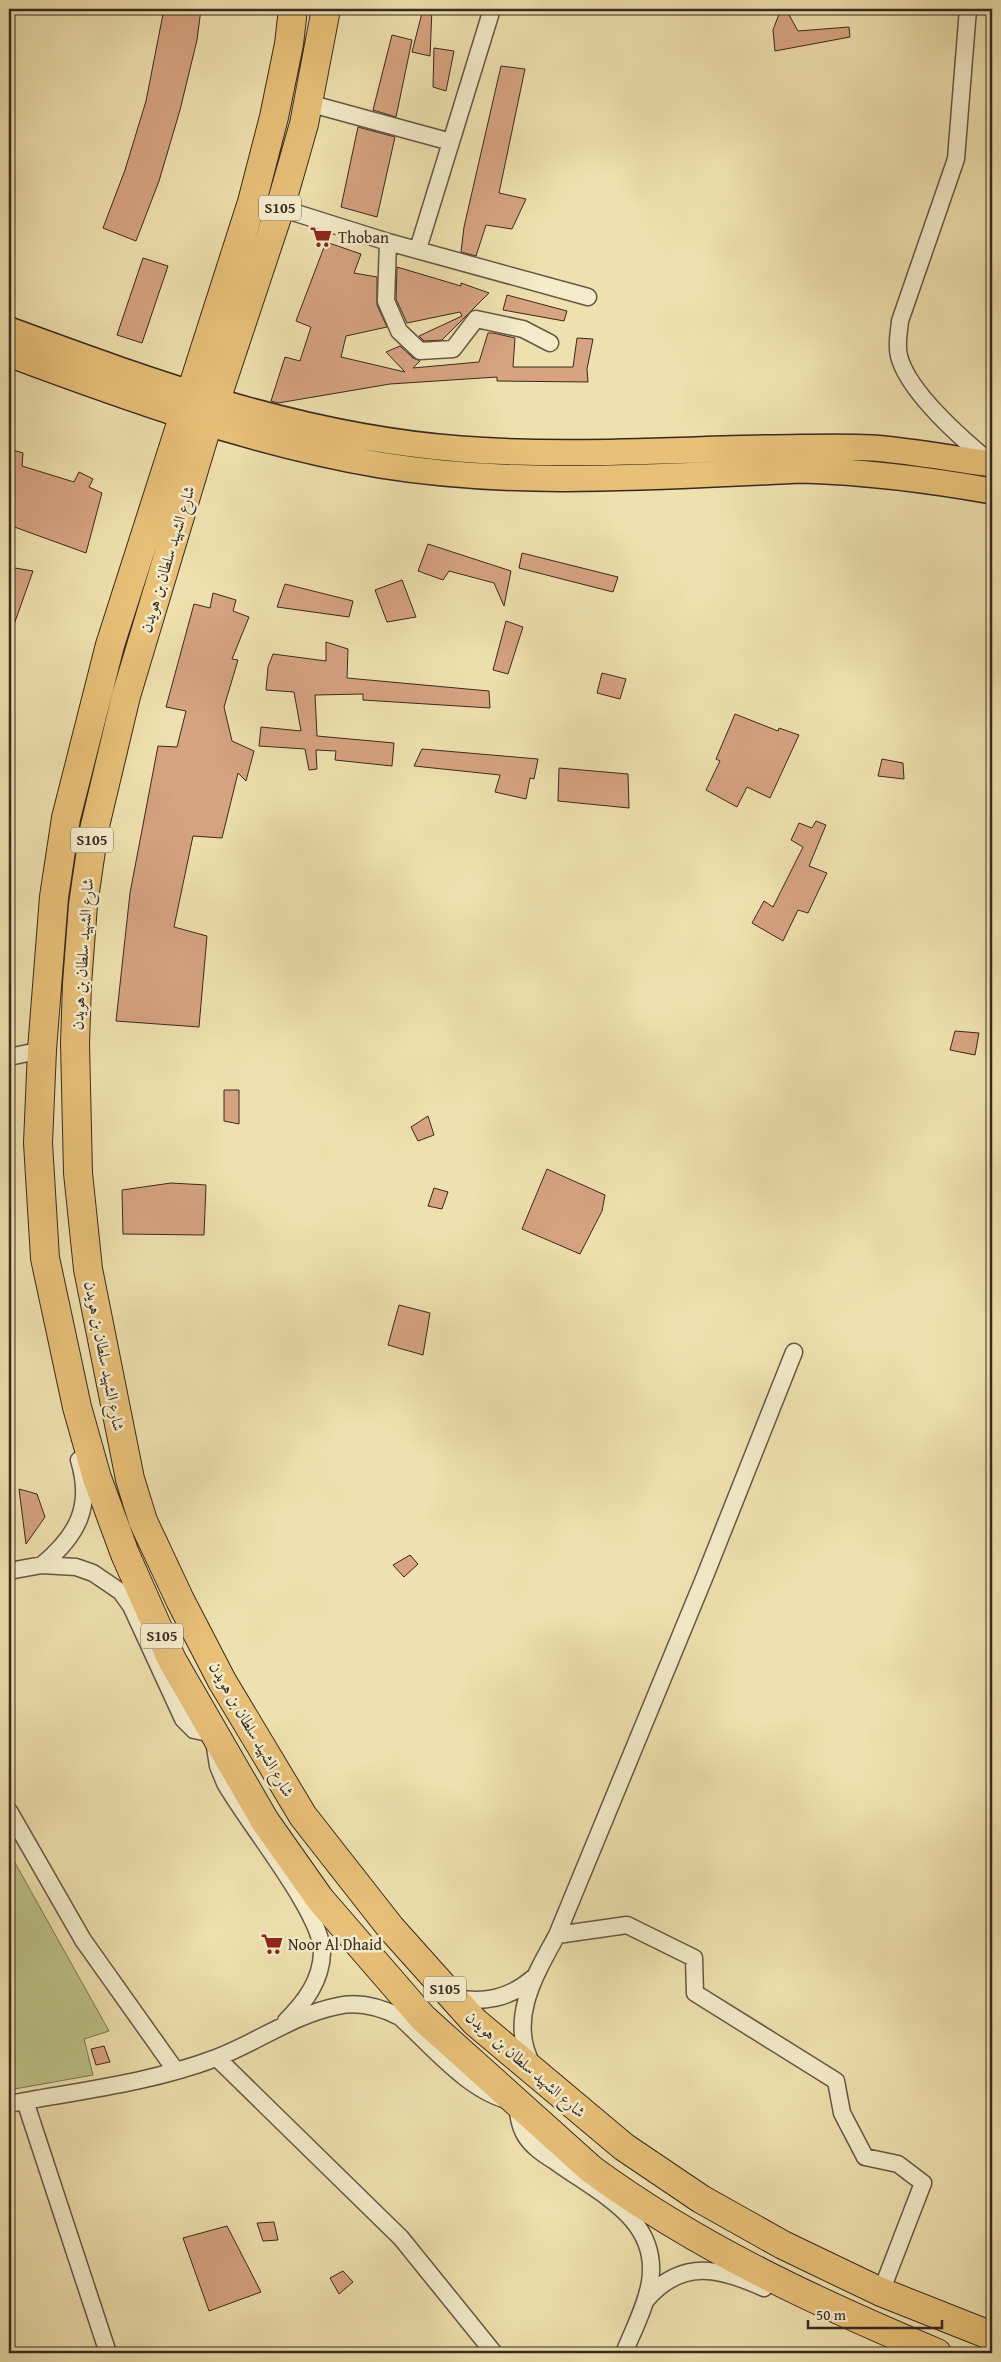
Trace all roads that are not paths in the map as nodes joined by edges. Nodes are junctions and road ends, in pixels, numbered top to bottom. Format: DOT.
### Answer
graph roads {
  1 [pos="293,9"];
  2 [pos="324,9"];
  3 [pos="492,9"];
  4 [pos="968,9"];
  5 [pos="308,103"];
  6 [pos="451,142"];
  7 [pos="280,208"];
  8 [pos="388,242"];
  9 [pos="418,249"];
  10 [pos="588,297"];
  11 [pos="9,330"];
  12 [pos="550,343"];
  13 [pos="9,354"];
  14 [pos="200,409"];
  15 [pos="992,464"];
  16 [pos="992,491"];
  17 [pos="42,1050"];
  18 [pos="9,1057"];
  19 [pos="38,1143"];
  20 [pos="88,1269"];
  21 [pos="794,1352"];
  22 [pos="77,1407"];
  23 [pos="42,1564"];
  24 [pos="9,1571"];
  25 [pos="213,1734"];
  26 [pos="9,1811"];
  27 [pos="557,1935"];
  28 [pos="533,1978"];
  29 [pos="453,1998"];
  30 [pos="285,2023"];
  31 [pos="217,2058"];
  32 [pos="176,2071"];
  33 [pos="539,2076"];
  34 [pos="25,2101"];
  35 [pos="9,2104"];
  36 [pos="526,2110"];
  37 [pos="624,2147"];
  38 [pos="881,2292"];
  39 [pos="645,2302"];
  40 [pos="860,2321"];
  41 [pos="992,2336"];
  42 [pos="108,2353"];
  43 [pos="494,2353"];
  44 [pos="624,2353"];
  45 [pos="937,2353"];
  1 -- 14 [label="highway, شارع الشهيد سلطان بن هويدن / S105"];
  2 -- 5 [label="highway, شارع الشهيد سلطان بن هويدن / S105"];
  3 -- 6 [label="street"];
  4 -- 15 [label="street"];
  5 -- 6 [label="street"];
  5 -- 7 [label="highway, شارع الشهيد سلطان بن هويدن / S105"];
  6 -- 9 [label="street"];
  7 -- 8 [label="street"];
  7 -- 14 [label="highway, شارع الشهيد سلطان بن هويدن / S105"];
  8 -- 9 [label="street"];
  8 -- 12 [label="street"];
  9 -- 10 [label="street"];
  11 -- 14 [label="main road"];
  13 -- 14 [label="main road"];
  14 -- 15 [label="main road"];
  14 -- 16 [label="main road"];
  14 -- 17 [label="highway, شارع الشهيد سلطان بن هويدن / S105"];
  14 -- 20 [label="highway, شارع الشهيد سلطان بن هويدن / S105"];
  17 -- 18 [label="street"];
  17 -- 19 [label="highway, شارع الشهيد سلطان بن هويدن / S105"];
  19 -- 20 [label="highway"];
  19 -- 22 [label="highway, شارع الشهيد سلطان بن هويدن / S105"];
  20 -- 29 [label="highway, شارع الشهيد سلطان بن هويدن / S105"];
  21 -- 27 [label="street"];
  22 -- 23 [label="street"];
  22 -- 25 [label="highway, شارع الشهيد سلطان بن هويدن / S105"];
  23 -- 24 [label="street"];
  23 -- 25 [label="street"];
  25 -- 30 [label="street"];
  25 -- 36 [label="highway, شارع الشهيد سلطان بن هويدن / S105"];
  26 -- 32 [label="street"];
  27 -- 28 [label="street"];
  27 -- 38 [label="street"];
  28 -- 29 [label="street"];
  28 -- 33 [label="street"];
  29 -- 33 [label="highway, شارع الشهيد سلطان بن هويدن / S105"];
  30 -- 31 [label="street"];
  30 -- 36 [label="street"];
  31 -- 32 [label="street"];
  31 -- 43 [label="street"];
  32 -- 34 [label="street"];
  33 -- 37 [label="highway, شارع الشهيد سلطان بن هويدن / S105"];
  34 -- 35 [label="street"];
  34 -- 42 [label="street"];
  36 -- 37 [label="highway"];
  36 -- 39 [label="street"];
  36 -- 40 [label="highway, شارع الشهيد سلطان بن هويدن / S105"];
  37 -- 38 [label="highway, شارع الشهيد سلطان بن هويدن / S105"];
  38 -- 41 [label="highway, شارع الشهيد سلطان بن هويدن / S105"];
  39 -- 40 [label="street"];
  39 -- 44 [label="street"];
  40 -- 45 [label="highway, شارع الشهيد سلطان بن هويدن / S105"];
}
